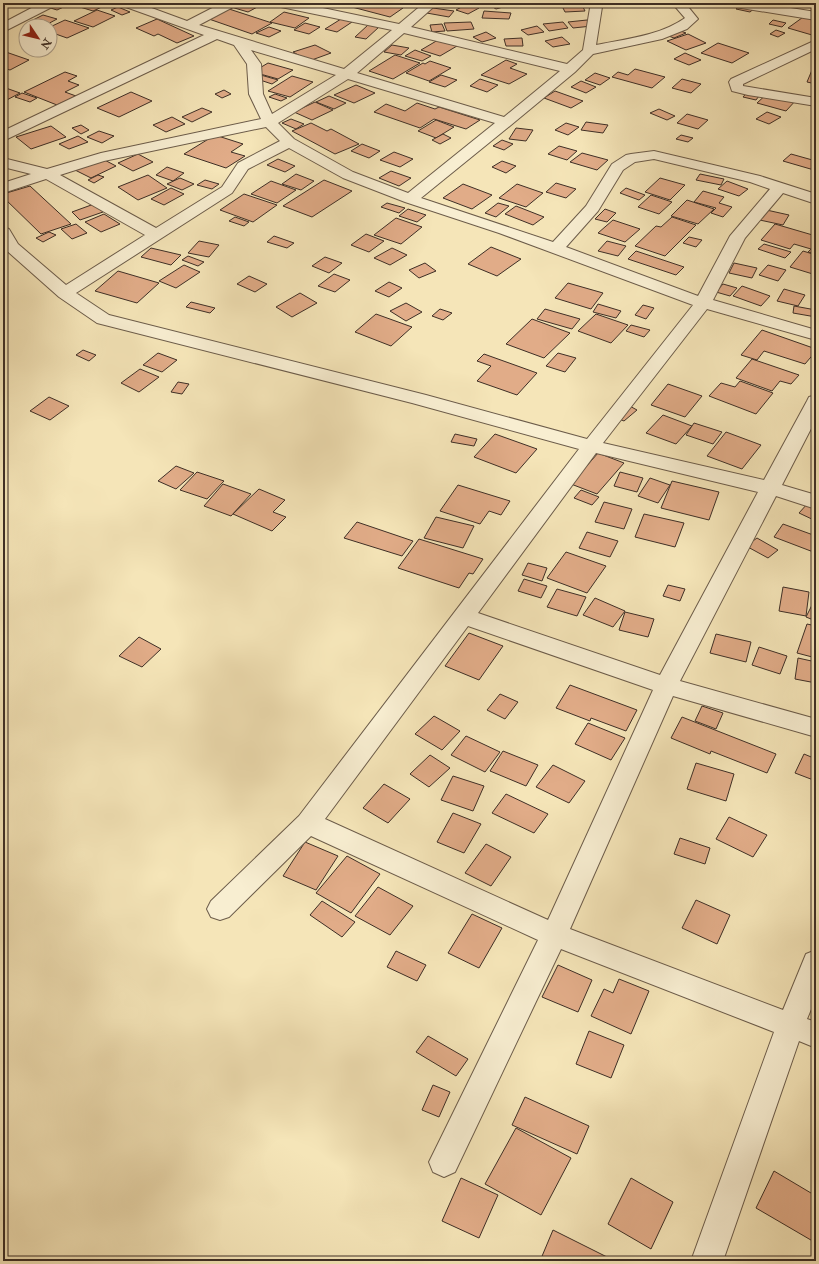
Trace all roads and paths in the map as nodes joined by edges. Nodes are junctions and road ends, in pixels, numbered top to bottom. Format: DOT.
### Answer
graph roads {
  1 [pos="50,3"];
  2 [pos="127,3"];
  3 [pos="231,3"];
  4 [pos="282,3"];
  5 [pos="432,3"];
  6 [pos="592,3"];
  7 [pos="678,3"];
  8 [pos="735,3"];
  9 [pos="816,16"];
  10 [pos="188,26"];
  11 [pos="3,28"];
  12 [pos="401,28"];
  13 [pos="215,35"];
  14 [pos="239,42"];
  15 [pos="816,44"];
  16 [pos="589,51"];
  17 [pos="570,69"];
  18 [pos="347,74"];
  19 [pos="816,102"];
  20 [pos="269,122"];
  21 [pos="506,122"];
  22 [pos="3,137"];
  23 [pos="289,142"];
  24 [pos="3,162"];
  25 [pos="47,174"];
  26 [pos="780,187"];
  27 [pos="3,188"];
  28 [pos="410,199"];
  29 [pos="816,199"];
  30 [pos="3,232"];
  31 [pos="157,235"];
  32 [pos="556,249"];
  33 [pos="66,293"];
  34 [pos="703,303"];
  35 [pos="816,335"];
  36 [pos="816,401"];
  37 [pos="591,446"];
  38 [pos="770,488"];
  39 [pos="816,502"];
  40 [pos="464,616"];
  41 [pos="666,686"];
  42 [pos="816,728"];
  43 [pos="308,823"];
  44 [pos="220,909"];
  45 [pos="554,935"];
  46 [pos="816,962"];
  47 [pos="804,1030"];
  48 [pos="444,1162"];
  49 [pos="707,1261"];
  1 -- 11 [label="street"];
  2 -- 10 [label="street"];
  3 -- 10 [label="street"];
  4 -- 12 [label="street"];
  5 -- 12 [label="street"];
  6 -- 16 [label="street"];
  7 -- 16 [label="street"];
  8 -- 9 [label="street"];
  10 -- 13 [label="street"];
  12 -- 17 [label="street"];
  12 -- 18 [label="street"];
  13 -- 14 [label="street"];
  13 -- 22 [label="street"];
  14 -- 18 [label="street"];
  14 -- 20 [label="street"];
  15 -- 19 [label="street"];
  16 -- 17 [label="street"];
  17 -- 21 [label="street"];
  18 -- 20 [label="street"];
  18 -- 21 [label="street"];
  20 -- 23 [label="street"];
  20 -- 25 [label="street"];
  21 -- 28 [label="street"];
  23 -- 28 [label="street"];
  23 -- 31 [label="street"];
  24 -- 25 [label="street"];
  25 -- 27 [label="street"];
  25 -- 31 [label="street"];
  26 -- 29 [label="street"];
  26 -- 32 [label="street"];
  26 -- 34 [label="street"];
  28 -- 32 [label="street"];
  30 -- 33 [label="street"];
  31 -- 33 [label="street"];
  32 -- 34 [label="street"];
  33 -- 37 [label="street"];
  34 -- 35 [label="street"];
  34 -- 37 [label="street"];
  36 -- 38 [label="street"];
  37 -- 38 [label="street"];
  37 -- 40 [label="street"];
  38 -- 39 [label="street"];
  38 -- 41 [label="street"];
  40 -- 41 [label="street"];
  40 -- 43 [label="street"];
  41 -- 42 [label="street"];
  41 -- 45 [label="street"];
  43 -- 44 [label="street"];
  43 -- 45 [label="street"];
  45 -- 47 [label="street"];
  45 -- 48 [label="street"];
  46 -- 47 [label="street"];
  47 -- 49 [label="street"];
}
